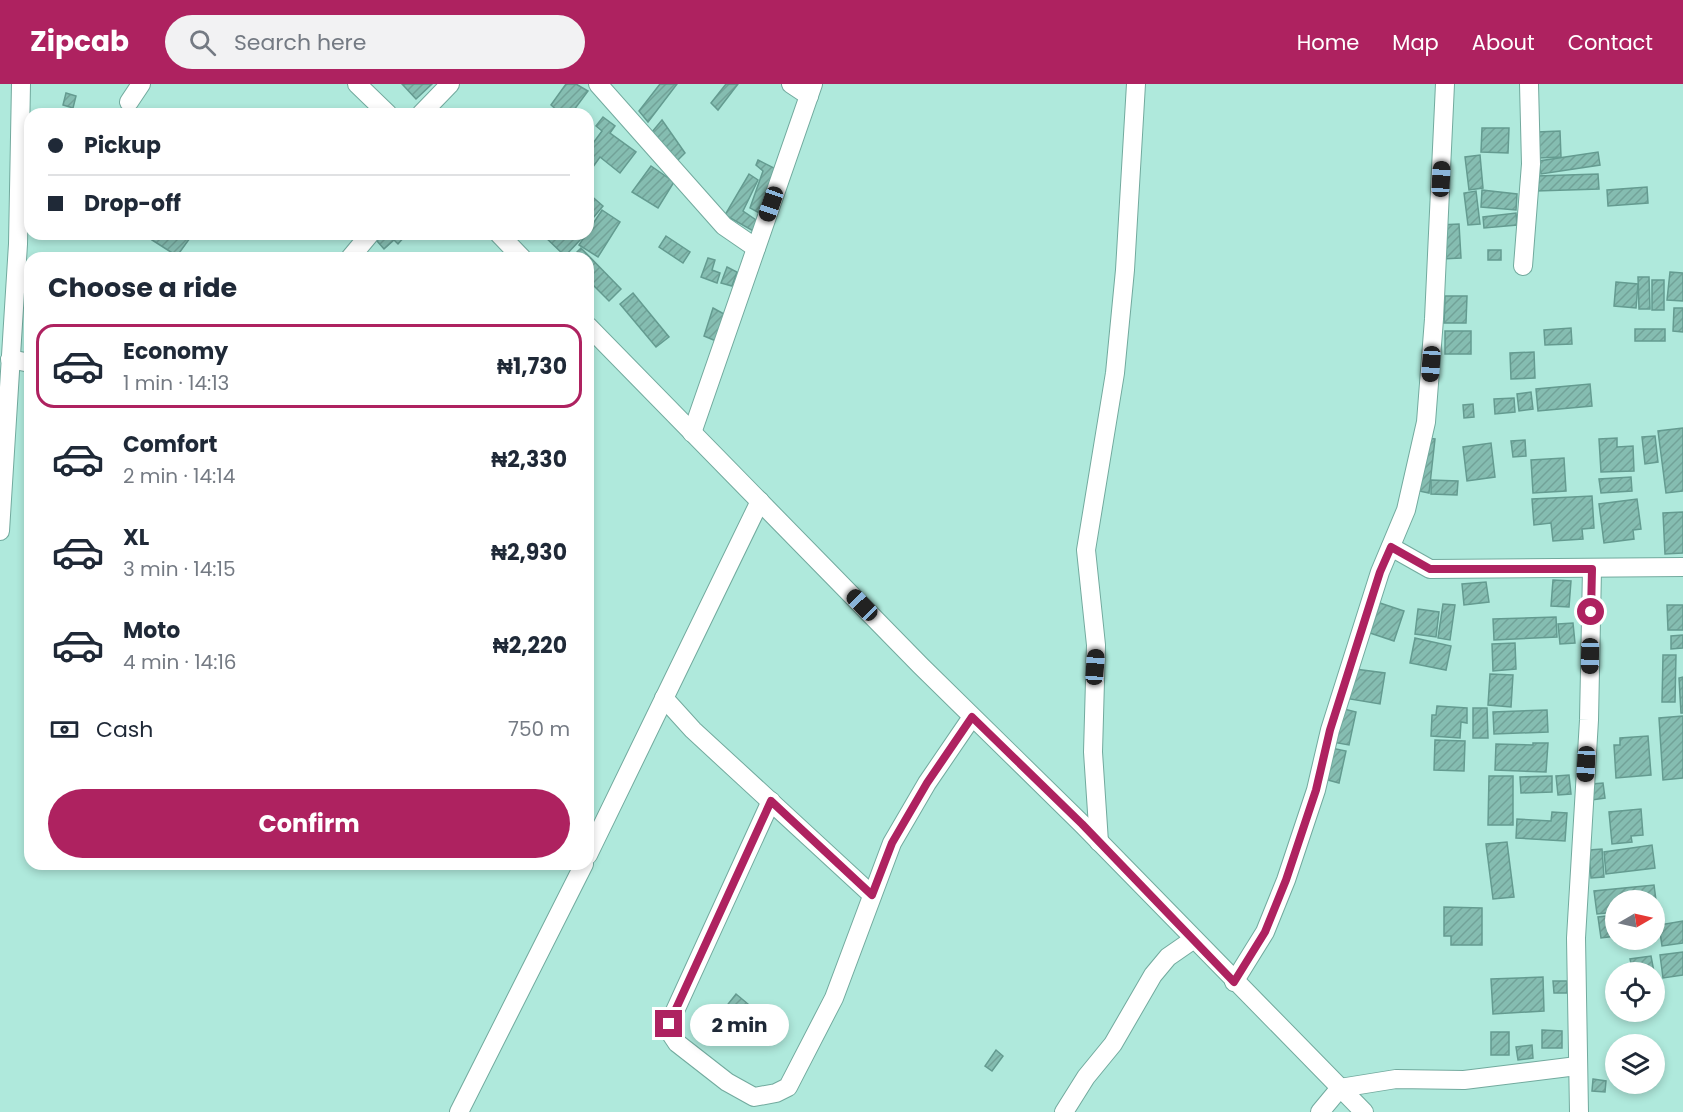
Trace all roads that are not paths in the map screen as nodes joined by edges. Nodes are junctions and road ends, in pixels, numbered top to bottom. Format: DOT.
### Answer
graph roads {
  1 [pos="21,84"];
  2 [pos="141,84"];
  3 [pos="357,84"];
  4 [pos="450,84"];
  5 [pos="598,84"];
  6 [pos="791,84"];
  7 [pos="1136,84"];
  8 [pos="1445,84"];
  9 [pos="1529,84"];
  10 [pos="811,90"];
  11 [pos="129,102"];
  12 [pos="382,108"];
  13 [pos="427,108"];
  14 [pos="365,240"];
  15 [pos="505,240"];
  16 [pos="756,248"];
  17 [pos="355,252"];
  18 [pos="516,252"];
  19 [pos="1523,266"];
  20 [pos="594,332"];
  21 [pos="10,359"];
  22 [pos="24,362"];
  23 [pos="692,433"];
  24 [pos="760,501"];
  25 [pos="0,531"];
  26 [pos="1391,547"];
  27 [pos="1683,567"];
  28 [pos="1592,569"];
  29 [pos="664,698"];
  30 [pos="972,717"];
  31 [pos="771,801"];
  32 [pos="1099,842"];
  33 [pos="594,843"];
  34 [pos="581,870"];
  35 [pos="872,895"];
  36 [pos="1194,939"];
  37 [pos="1234,982"];
  38 [pos="1577,1066"];
  39 [pos="1340,1088"];
  40 [pos="459,1112"];
  41 [pos="1064,1112"];
  42 [pos="1320,1112"];
  43 [pos="1364,1112"];
  44 [pos="1579,1112"];
  1 -- 21 [label="street"];
  2 -- 11 [label="street"];
  3 -- 12 [label="street"];
  4 -- 13 [label="street"];
  5 -- 16 [label="street"];
  6 -- 10 [label="street"];
  7 -- 32 [label="street"];
  8 -- 26 [label="street"];
  9 -- 19 [label="street"];
  10 -- 16 [label="street"];
  14 -- 17 [label="street"];
  15 -- 18 [label="street"];
  16 -- 23 [label="street"];
  20 -- 23 [label="street"];
  21 -- 22 [label="street"];
  21 -- 25 [label="street"];
  23 -- 24 [label="street"];
  24 -- 29 [label="street"];
  24 -- 30 [label="street"];
  26 -- 28 [label="street"];
  26 -- 37 [label="street"];
  27 -- 28 [label="street"];
  28 -- 38 [label="street"];
  29 -- 31 [label="street"];
  29 -- 33 [label="street"];
  30 -- 32 [label="street"];
  30 -- 35 [label="street"];
  31 -- 35 [label="street"];
  31 -- 35 [label="street"];
  32 -- 36 [label="street"];
  34 -- 40 [label="street"];
  36 -- 37 [label="street"];
  36 -- 41 [label="street"];
  37 -- 39 [label="street"];
  38 -- 39 [label="street"];
  38 -- 44 [label="street"];
  39 -- 42 [label="street"];
  39 -- 43 [label="street"];
}
